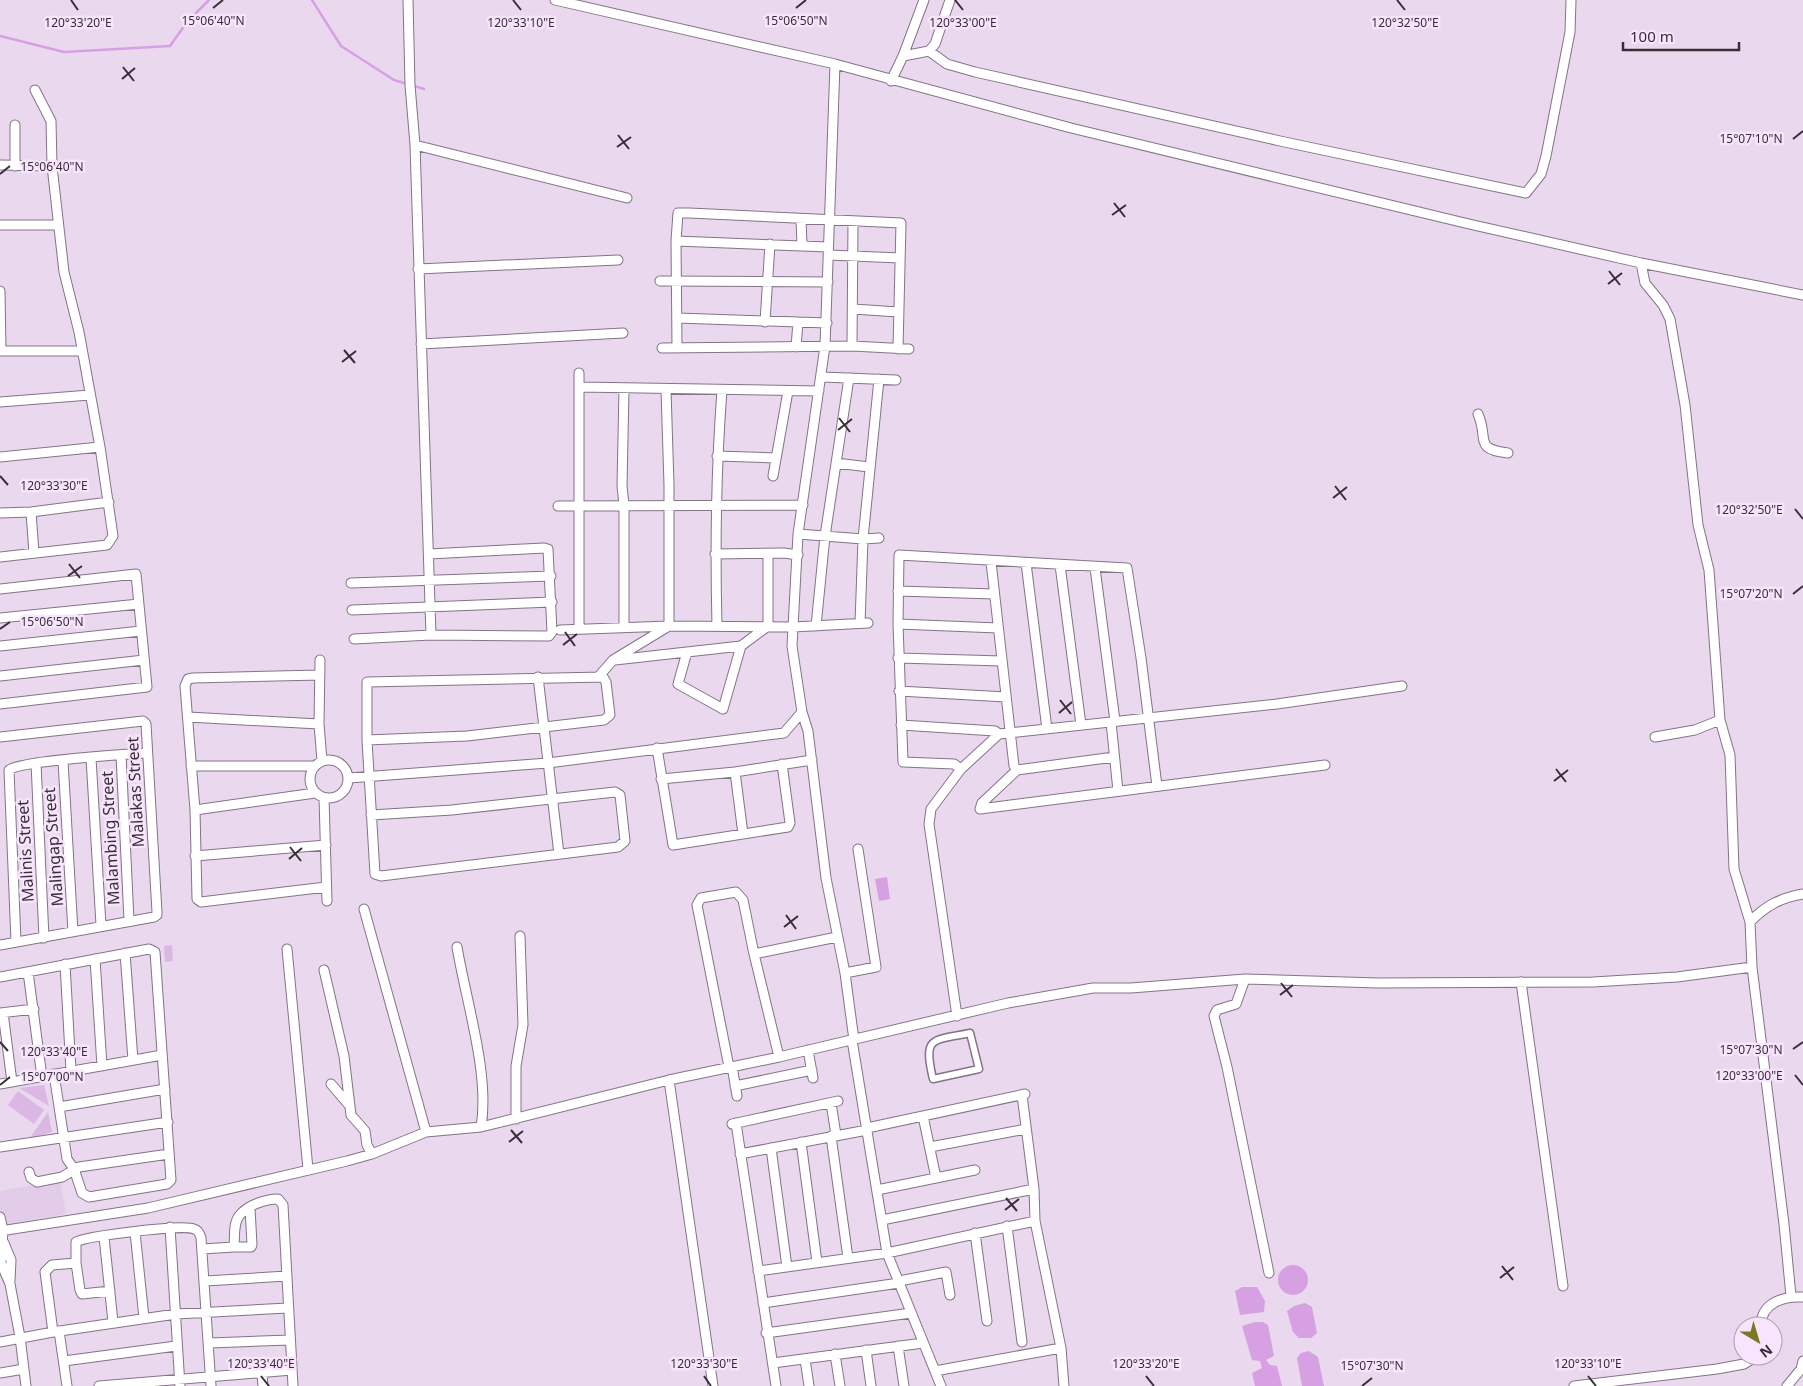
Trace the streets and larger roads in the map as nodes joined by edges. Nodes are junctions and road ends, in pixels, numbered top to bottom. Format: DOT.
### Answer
graph roads {
  1 [pos="408,0"];
  2 [pos="555,0"];
  3 [pos="924,0"];
  4 [pos="950,0"];
  5 [pos="1571,0"];
  6 [pos="930,51"];
  7 [pos="904,56"];
  8 [pos="835,64"];
  9 [pos="891,81"];
  10 [pos="34,90"];
  11 [pos="15,125"];
  12 [pos="415,145"];
  13 [pos="0,165"];
  14 [pos="15,166"];
  15 [pos="52,166"];
  16 [pos="627,198"];
  17 [pos="801,219"];
  18 [pos="830,220"];
  19 [pos="853,222"];
  20 [pos="0,225"];
  21 [pos="57,225"];
  22 [pos="676,240"];
  23 [pos="770,244"];
  24 [pos="802,245"];
  25 [pos="828,251"];
  26 [pos="852,257"];
  27 [pos="900,258"];
  28 [pos="618,260"];
  29 [pos="1641,263"];
  30 [pos="418,269"];
  31 [pos="677,280"];
  32 [pos="660,281"];
  33 [pos="768,281"];
  34 [pos="828,282"];
  35 [pos="0,291"];
  36 [pos="1803,295"];
  37 [pos="853,309"];
  38 [pos="898,312"];
  39 [pos="677,318"];
  40 [pos="765,322"];
  41 [pos="798,322"];
  42 [pos="827,323"];
  43 [pos="623,333"];
  44 [pos="421,344"];
  45 [pos="825,346"];
  46 [pos="852,346"];
  47 [pos="677,347"];
  48 [pos="796,347"];
  49 [pos="662,348"];
  50 [pos="898,349"];
  51 [pos="909,349"];
  52 [pos="1,351"];
  53 [pos="81,352"];
  54 [pos="579,373"];
  55 [pos="822,377"];
  56 [pos="849,378"];
  57 [pos="879,379"];
  58 [pos="896,380"];
  59 [pos="579,387"];
  60 [pos="624,389"];
  61 [pos="666,390"];
  62 [pos="722,390"];
  63 [pos="788,391"];
  64 [pos="819,391"];
  65 [pos="90,395"];
  66 [pos="0,402"];
  67 [pos="1478,414"];
  68 [pos="100,446"];
  69 [pos="1508,453"];
  70 [pos="717,456"];
  71 [pos="0,457"];
  72 [pos="775,458"];
  73 [pos="836,463"];
  74 [pos="869,467"];
  75 [pos="773,476"];
  76 [pos="109,502"];
  77 [pos="624,505"];
  78 [pos="669,505"];
  79 [pos="803,505"];
  80 [pos="558,506"];
  81 [pos="580,506"];
  82 [pos="716,506"];
  83 [pos="31,512"];
  84 [pos="0,513"];
  85 [pos="798,534"];
  86 [pos="825,536"];
  87 [pos="879,538"];
  88 [pos="863,539"];
  89 [pos="34,553"];
  90 [pos="429,554"];
  91 [pos="715,554"];
  92 [pos="768,554"];
  93 [pos="798,555"];
  94 [pos="0,556"];
  95 [pos="991,562"];
  96 [pos="1026,563"];
  97 [pos="1060,565"];
  98 [pos="1095,568"];
  99 [pos="550,576"];
  100 [pos="430,580"];
  101 [pos="351,583"];
  102 [pos="0,589"];
  103 [pos="898,591"];
  104 [pos="994,594"];
  105 [pos="552,602"];
  106 [pos="139,604"];
  107 [pos="430,608"];
  108 [pos="352,610"];
  109 [pos="0,618"];
  110 [pos="898,624"];
  111 [pos="669,626"];
  112 [pos="718,626"];
  113 [pos="768,626"];
  114 [pos="816,626"];
  115 [pos="624,627"];
  116 [pos="579,628"];
  117 [pos="793,628"];
  118 [pos="998,628"];
  119 [pos="560,630"];
  120 [pos="141,631"];
  121 [pos="431,634"];
  122 [pos="354,639"];
  123 [pos="0,646"];
  124 [pos="741,646"];
  125 [pos="687,652"];
  126 [pos="898,658"];
  127 [pos="144,660"];
  128 [pos="320,660"];
  129 [pos="613,660"];
  130 [pos="1002,661"];
  131 [pos="320,675"];
  132 [pos="0,676"];
  133 [pos="599,676"];
  134 [pos="538,677"];
  135 [pos="1402,686"];
  136 [pos="899,691"];
  137 [pos="1006,697"];
  138 [pos="0,704"];
  139 [pos="802,712"];
  140 [pos="188,717"];
  141 [pos="1148,718"];
  142 [pos="1720,720"];
  143 [pos="1113,722"];
  144 [pos="319,724"];
  145 [pos="900,725"];
  146 [pos="1081,725"];
  147 [pos="544,727"];
  148 [pos="1047,729"];
  149 [pos="1010,733"];
  150 [pos="999,734"];
  151 [pos="0,736"];
  152 [pos="1655,737"];
  153 [pos="367,740"];
  154 [pos="657,748"];
  155 [pos="148,753"];
  156 [pos="120,755"];
  157 [pos="1114,757"];
  158 [pos="91,758"];
  159 [pos="812,760"];
  160 [pos="63,761"];
  161 [pos="36,763"];
  162 [pos="318,763"];
  163 [pos="548,763"];
  164 [pos="782,764"];
  165 [pos="1326,765"];
  166 [pos="191,766"];
  167 [pos="961,769"];
  168 [pos="1017,770"];
  169 [pos="735,772"];
  170 [pos="370,776"];
  171 [pos="349,778"];
  172 [pos="661,779"];
  173 [pos="4,785"];
  174 [pos="1156,786"];
  175 [pos="1118,791"];
  176 [pos="315,792"];
  177 [pos="324,798"];
  178 [pos="552,798"];
  179 [pos="195,810"];
  180 [pos="370,815"];
  181 [pos="743,834"];
  182 [pos="326,845"];
  183 [pos="858,849"];
  184 [pos="559,854"];
  185 [pos="195,856"];
  186 [pos="326,886"];
  187 [pos="1803,894"];
  188 [pos="327,901"];
  189 [pos="364,909"];
  190 [pos="129,920"];
  191 [pos="1750,922"];
  192 [pos="102,925"];
  193 [pos="73,932"];
  194 [pos="520,936"];
  195 [pos="837,937"];
  196 [pos="44,938"];
  197 [pos="16,942"];
  198 [pos="0,945"];
  199 [pos="457,947"];
  200 [pos="287,949"];
  201 [pos="125,953"];
  202 [pos="754,954"];
  203 [pos="95,959"];
  204 [pos="64,964"];
  205 [pos="1752,966"];
  206 [pos="324,970"];
  207 [pos="28,972"];
  208 [pos="845,973"];
  209 [pos="0,977"];
  210 [pos="1245,979"];
  211 [pos="1520,982"];
  212 [pos="34,1009"];
  213 [pos="1,1013"];
  214 [pos="957,1016"];
  215 [pos="853,1040"];
  216 [pos="808,1050"];
  217 [pos="162,1055"];
  218 [pos="779,1057"];
  219 [pos="133,1060"];
  220 [pos="102,1066"];
  221 [pos="730,1067"];
  222 [pos="71,1071"];
  223 [pos="54,1074"];
  224 [pos="42,1076"];
  225 [pos="933,1079"];
  226 [pos="669,1080"];
  227 [pos="12,1082"];
  228 [pos="0,1084"];
  229 [pos="331,1084"];
  230 [pos="735,1086"];
  231 [pos="164,1089"];
  232 [pos="736,1096"];
  233 [pos="349,1105"];
  234 [pos="58,1107"];
  235 [pos="923,1116"];
  236 [pos="516,1119"];
  237 [pos="168,1122"];
  238 [pos="481,1127"];
  239 [pos="1026,1128"];
  240 [pos="867,1129"];
  241 [pos="426,1132"];
  242 [pos="833,1136"];
  243 [pos="63,1139"];
  244 [pos="801,1142"];
  245 [pos="0,1147"];
  246 [pos="930,1147"];
  247 [pos="771,1148"];
  248 [pos="169,1154"];
  249 [pos="372,1154"];
  250 [pos="740,1154"];
  251 [pos="74,1169"];
  252 [pos="308,1169"];
  253 [pos="975,1170"];
  254 [pos="29,1172"];
  255 [pos="936,1178"];
  256 [pos="1034,1189"];
  257 [pos="877,1190"];
  258 [pos="250,1208"];
  259 [pos="0,1217"];
  260 [pos="882,1220"];
  261 [pos="1035,1221"];
  262 [pos="1007,1226"];
  263 [pos="170,1227"];
  264 [pos="2,1231"];
  265 [pos="135,1232"];
  266 [pos="974,1233"];
  267 [pos="104,1237"];
  268 [pos="234,1247"];
  269 [pos="202,1249"];
  270 [pos="887,1253"];
  271 [pos="848,1258"];
  272 [pos="76,1262"];
  273 [pos="817,1262"];
  274 [pos="786,1267"];
  275 [pos="758,1271"];
  276 [pos="1270,1273"];
  277 [pos="287,1276"];
  278 [pos="205,1281"];
  279 [pos="899,1282"];
  280 [pos="1563,1286"];
  281 [pos="110,1291"];
  282 [pos="950,1295"];
  283 [pos="1791,1296"];
  284 [pos="1803,1297"];
  285 [pos="763,1302"];
  286 [pos="288,1308"];
  287 [pos="207,1312"];
  288 [pos="911,1313"];
  289 [pos="176,1314"];
  290 [pos="1762,1316"];
  291 [pos="144,1318"];
  292 [pos="987,1321"];
  293 [pos="113,1322"];
  294 [pos="56,1331"];
  295 [pos="767,1333"];
  296 [pos="20,1337"];
  297 [pos="290,1340"];
  298 [pos="0,1342"];
  299 [pos="923,1342"];
  300 [pos="1022,1342"];
  301 [pos="210,1344"];
  302 [pos="176,1346"];
  303 [pos="898,1346"];
  304 [pos="1061,1348"];
  305 [pos="866,1350"];
  306 [pos="835,1354"];
  307 [pos="805,1358"];
  308 [pos="64,1361"];
  309 [pos="1803,1361"];
  310 [pos="772,1363"];
  311 [pos="1733,1366"];
  312 [pos="24,1369"];
  313 [pos="292,1370"];
  314 [pos="935,1372"];
  315 [pos="0,1373"];
  316 [pos="262,1374"];
  317 [pos="210,1375"];
  318 [pos="180,1382"];
  319 [pos="148,1384"];
  320 [pos="112,1385"];
  321 [pos="26,1386"];
  322 [pos="66,1386"];
  323 [pos="99,1386"];
  324 [pos="211,1386"];
  325 [pos="263,1386"];
  326 [pos="293,1386"];
  327 [pos="713,1386"];
  328 [pos="776,1386"];
  329 [pos="809,1386"];
  330 [pos="840,1386"];
  331 [pos="870,1386"];
  332 [pos="904,1386"];
  333 [pos="941,1386"];
  334 [pos="1064,1386"];
  335 [pos="1574,1386"];
  336 [pos="1787,1386"];
  1 -- 12 [label="street"];
  2 -- 8 [label="street"];
  3 -- 7 [label="street"];
  4 -- 6 [label="street"];
  5 -- 6 [label="street"];
  6 -- 7 [label="street"];
  7 -- 9 [label="street"];
  8 -- 9 [label="street"];
  8 -- 18 [label="street"];
  9 -- 29 [label="street"];
  10 -- 15 [label="street"];
  11 -- 14 [label="street"];
  12 -- 16 [label="street"];
  12 -- 30 [label="street"];
  13 -- 14 [label="street"];
  14 -- 15 [label="street"];
  15 -- 21 [label="street"];
  17 -- 18 [label="street"];
  17 -- 22 [label="street"];
  17 -- 24 [label="street"];
  18 -- 19 [label="street"];
  18 -- 25 [label="street"];
  19 -- 26 [label="street"];
  19 -- 27 [label="street"];
  20 -- 21 [label="street"];
  21 -- 53 [label="street"];
  22 -- 23 [label="street"];
  22 -- 31 [label="street"];
  23 -- 24 [label="street"];
  23 -- 33 [label="street"];
  24 -- 25 [label="street"];
  25 -- 26 [label="street"];
  25 -- 34 [label="street"];
  26 -- 27 [label="street"];
  26 -- 37 [label="street"];
  27 -- 38 [label="street"];
  28 -- 30 [label="street"];
  29 -- 36 [label="street"];
  29 -- 142 [label="street"];
  30 -- 44 [label="street"];
  31 -- 32 [label="street"];
  31 -- 33 [label="street"];
  31 -- 39 [label="street"];
  33 -- 34 [label="street"];
  33 -- 40 [label="street"];
  34 -- 42 [label="street"];
  35 -- 52 [label="street"];
  37 -- 38 [label="street"];
  37 -- 46 [label="street"];
  38 -- 50 [label="street"];
  39 -- 40 [label="street"];
  39 -- 47 [label="street"];
  40 -- 41 [label="street"];
  41 -- 42 [label="street"];
  41 -- 48 [label="street"];
  42 -- 45 [label="street"];
  43 -- 44 [label="street"];
  44 -- 90 [label="street"];
  45 -- 46 [label="street"];
  45 -- 48 [label="street"];
  45 -- 55 [label="street"];
  46 -- 50 [label="street"];
  47 -- 48 [label="street"];
  47 -- 49 [label="street"];
  50 -- 51 [label="street"];
  52 -- 53 [label="street"];
  53 -- 65 [label="street"];
  54 -- 59 [label="street"];
  55 -- 56 [label="street"];
  55 -- 64 [label="street"];
  56 -- 57 [label="street"];
  56 -- 73 [label="street"];
  57 -- 58 [label="street"];
  57 -- 74 [label="street"];
  59 -- 60 [label="street"];
  59 -- 81 [label="street"];
  60 -- 61 [label="street"];
  60 -- 77 [label="street"];
  61 -- 62 [label="street"];
  61 -- 78 [label="street"];
  62 -- 63 [label="street"];
  62 -- 70 [label="street"];
  63 -- 64 [label="street"];
  63 -- 72 [label="street"];
  64 -- 79 [label="street"];
  65 -- 66 [label="street"];
  65 -- 68 [label="street"];
  67 -- 69 [label="street"];
  68 -- 71 [label="street"];
  68 -- 76 [label="street"];
  70 -- 72 [label="street"];
  70 -- 82 [label="street"];
  72 -- 75 [label="street"];
  73 -- 74 [label="street"];
  73 -- 86 [label="street"];
  74 -- 88 [label="street"];
  76 -- 83 [label="street"];
  76 -- 89 [label="street"];
  77 -- 78 [label="street"];
  77 -- 81 [label="street"];
  77 -- 115 [label="street"];
  78 -- 82 [label="street"];
  78 -- 111 [label="street"];
  79 -- 82 [label="street"];
  79 -- 85 [label="street"];
  80 -- 81 [label="street"];
  81 -- 116 [label="street"];
  82 -- 91 [label="street"];
  83 -- 84 [label="street"];
  83 -- 89 [label="street"];
  85 -- 86 [label="street"];
  85 -- 93 [label="street"];
  86 -- 88 [label="street"];
  86 -- 114 [label="street"];
  87 -- 88 [label="street"];
  88 -- 114 [label="street"];
  89 -- 94 [label="street"];
  90 -- 99 [label="street"];
  90 -- 100 [label="street"];
  91 -- 92 [label="street"];
  91 -- 112 [label="street"];
  92 -- 93 [label="street"];
  92 -- 113 [label="street"];
  93 -- 117 [label="street"];
  95 -- 96 [label="street"];
  95 -- 103 [label="street"];
  95 -- 104 [label="street"];
  96 -- 97 [label="street"];
  96 -- 148 [label="street"];
  97 -- 98 [label="street"];
  97 -- 146 [label="street"];
  98 -- 141 [label="street"];
  98 -- 143 [label="street"];
  99 -- 100 [label="street"];
  99 -- 105 [label="street"];
  100 -- 101 [label="street"];
  100 -- 107 [label="street"];
  102 -- 106 [label="street"];
  103 -- 104 [label="street"];
  103 -- 110 [label="street"];
  104 -- 118 [label="street"];
  105 -- 107 [label="street"];
  105 -- 121 [label="street"];
  106 -- 109 [label="street"];
  106 -- 120 [label="street"];
  107 -- 108 [label="street"];
  107 -- 121 [label="street"];
  110 -- 118 [label="street"];
  110 -- 126 [label="street"];
  111 -- 112 [label="street"];
  111 -- 115 [label="street"];
  111 -- 129 [label="street"];
  112 -- 113 [label="street"];
  113 -- 117 [label="street"];
  113 -- 124 [label="street"];
  114 -- 117 [label="street"];
  115 -- 116 [label="street"];
  116 -- 119 [label="street"];
  117 -- 139 [label="street"];
  118 -- 130 [label="street"];
  120 -- 123 [label="street"];
  120 -- 127 [label="street"];
  121 -- 122 [label="street"];
  124 -- 125 [label="street"];
  124 -- 125 [label="street"];
  125 -- 129 [label="street"];
  126 -- 130 [label="street"];
  126 -- 136 [label="street"];
  127 -- 132 [label="street"];
  127 -- 138 [label="street"];
  128 -- 131 [label="street"];
  129 -- 133 [label="street"];
  130 -- 137 [label="street"];
  131 -- 140 [label="street"];
  131 -- 144 [label="street"];
  133 -- 134 [label="street"];
  133 -- 147 [label="street"];
  134 -- 147 [label="street"];
  134 -- 153 [label="street"];
  135 -- 141 [label="street"];
  136 -- 137 [label="street"];
  136 -- 145 [label="street"];
  137 -- 149 [label="street"];
  139 -- 154 [label="street"];
  139 -- 159 [label="street"];
  140 -- 144 [label="street"];
  140 -- 166 [label="street"];
  141 -- 143 [label="street"];
  141 -- 174 [label="street"];
  142 -- 152 [label="street"];
  142 -- 191 [label="street"];
  143 -- 146 [label="street"];
  143 -- 157 [label="street"];
  144 -- 162 [label="street"];
  145 -- 150 [label="street"];
  145 -- 167 [label="street"];
  146 -- 148 [label="street"];
  147 -- 153 [label="street"];
  147 -- 163 [label="street"];
  148 -- 149 [label="street"];
  149 -- 150 [label="street"];
  149 -- 168 [label="street"];
  150 -- 167 [label="street"];
  151 -- 155 [label="street, Malakas Street"];
  153 -- 170 [label="street"];
  154 -- 163 [label="street"];
  154 -- 172 [label="street"];
  155 -- 156 [label="street"];
  155 -- 190 [label="street, Malakas Street"];
  156 -- 158 [label="street"];
  156 -- 190 [label="street, Malambing Street"];
  157 -- 168 [label="street"];
  157 -- 175 [label="street"];
  158 -- 160 [label="street"];
  158 -- 192 [label="street"];
  159 -- 164 [label="street"];
  159 -- 195 [label="street"];
  160 -- 161 [label="street"];
  160 -- 193 [label="street, Malingap Street"];
  161 -- 173 [label="street"];
  161 -- 196 [label="street, Malinis Street"];
  162 -- 166 [label="street"];
  162 -- 171 [label="street"];
  162 -- 176 [label="street"];
  163 -- 170 [label="street"];
  163 -- 178 [label="street"];
  164 -- 169 [label="street"];
  164 -- 181 [label="street"];
  165 -- 174 [label="street"];
  166 -- 179 [label="street"];
  167 -- 214 [label="street"];
  168 -- 175 [label="street"];
  169 -- 172 [label="street"];
  169 -- 181 [label="street"];
  170 -- 171 [label="street"];
  170 -- 180 [label="street"];
  171 -- 177 [label="street"];
  172 -- 181 [label="street"];
  173 -- 197 [label="street"];
  174 -- 175 [label="street"];
  176 -- 177 [label="street"];
  176 -- 179 [label="street"];
  177 -- 182 [label="street"];
  178 -- 180 [label="street"];
  178 -- 184 [label="street"];
  178 -- 184 [label="street"];
  179 -- 185 [label="street"];
  180 -- 184 [label="street"];
  182 -- 185 [label="street"];
  182 -- 186 [label="street"];
  183 -- 208 [label="street"];
  185 -- 186 [label="street"];
  186 -- 188 [label="street"];
  187 -- 191 [label="street"];
  189 -- 241 [label="street"];
  190 -- 192 [label="street"];
  191 -- 205 [label="street"];
  192 -- 193 [label="street"];
  193 -- 196 [label="street"];
  194 -- 236 [label="street"];
  195 -- 202 [label="street"];
  195 -- 208 [label="street"];
  196 -- 197 [label="street"];
  197 -- 198 [label="street"];
  199 -- 238 [label="street"];
  200 -- 252 [label="street"];
  201 -- 203 [label="street"];
  201 -- 217 [label="street"];
  201 -- 219 [label="street"];
  202 -- 218 [label="street"];
  202 -- 221 [label="street"];
  203 -- 204 [label="street"];
  203 -- 220 [label="street"];
  204 -- 207 [label="street"];
  204 -- 222 [label="street"];
  205 -- 211 [label="street"];
  205 -- 283 [label="street"];
  206 -- 233 [label="street"];
  207 -- 209 [label="street"];
  207 -- 212 [label="street"];
  208 -- 215 [label="street"];
  210 -- 211 [label="street"];
  210 -- 214 [label="street"];
  210 -- 276 [label="street"];
  211 -- 280 [label="street"];
  212 -- 213 [label="street"];
  212 -- 224 [label="street"];
  213 -- 227 [label="street"];
  214 -- 215 [label="street"];
  215 -- 216 [label="street"];
  215 -- 240 [label="street"];
  216 -- 218 [label="street"];
  216 -- 230 [label="street"];
  217 -- 219 [label="street"];
  217 -- 231 [label="street"];
  218 -- 221 [label="street"];
  219 -- 220 [label="street"];
  220 -- 222 [label="street"];
  221 -- 226 [label="street"];
  221 -- 230 [label="street"];
  222 -- 223 [label="street"];
  223 -- 224 [label="street"];
  223 -- 234 [label="street"];
  224 -- 227 [label="street"];
  225 -- 225 [label="street"];
  226 -- 236 [label="street"];
  226 -- 327 [label="street"];
  227 -- 228 [label="street"];
  229 -- 233 [label="street"];
  230 -- 232 [label="street"];
  231 -- 234 [label="street"];
  231 -- 237 [label="street"];
  233 -- 249 [label="street"];
  234 -- 243 [label="street"];
  235 -- 239 [label="street"];
  235 -- 240 [label="street"];
  235 -- 246 [label="street"];
  236 -- 238 [label="street"];
  237 -- 243 [label="street"];
  237 -- 248 [label="street"];
  238 -- 241 [label="street"];
  239 -- 246 [label="street"];
  239 -- 256 [label="street"];
  240 -- 242 [label="street"];
  240 -- 257 [label="street"];
  241 -- 249 [label="street"];
  242 -- 244 [label="street"];
  242 -- 250 [label="street"];
  242 -- 271 [label="street"];
  243 -- 245 [label="street"];
  243 -- 251 [label="street"];
  244 -- 247 [label="street"];
  244 -- 273 [label="street"];
  246 -- 255 [label="street"];
  247 -- 250 [label="street"];
  247 -- 274 [label="street"];
  248 -- 251 [label="street"];
  248 -- 251 [label="street"];
  249 -- 252 [label="street"];
  250 -- 275 [label="street"];
  251 -- 254 [label="street"];
  252 -- 264 [label="street"];
  253 -- 255 [label="street"];
  255 -- 257 [label="street"];
  256 -- 260 [label="street"];
  256 -- 261 [label="street"];
  257 -- 260 [label="street"];
  258 -- 268 [label="street"];
  258 -- 268 [label="street"];
  258 -- 277 [label="street"];
  259 -- 264 [label="street"];
  260 -- 270 [label="street"];
  261 -- 262 [label="street"];
  261 -- 304 [label="street"];
  262 -- 266 [label="street"];
  262 -- 300 [label="street"];
  263 -- 265 [label="street"];
  263 -- 269 [label="street"];
  263 -- 289 [label="street"];
  264 -- 296 [label="street"];
  265 -- 267 [label="street"];
  265 -- 291 [label="street"];
  266 -- 270 [label="street"];
  266 -- 292 [label="street"];
  267 -- 272 [label="street"];
  267 -- 281 [label="street"];
  268 -- 269 [label="street"];
  269 -- 278 [label="street"];
  270 -- 271 [label="street"];
  270 -- 279 [label="street"];
  271 -- 273 [label="street"];
  272 -- 281 [label="street"];
  272 -- 294 [label="street"];
  273 -- 274 [label="street"];
  274 -- 275 [label="street"];
  275 -- 285 [label="street"];
  277 -- 278 [label="street"];
  277 -- 286 [label="street"];
  278 -- 287 [label="street"];
  279 -- 282 [label="street"];
  279 -- 285 [label="street"];
  279 -- 288 [label="street"];
  281 -- 293 [label="street"];
  283 -- 284 [label="street"];
  283 -- 290 [label="street"];
  285 -- 295 [label="street"];
  286 -- 287 [label="street"];
  286 -- 297 [label="street"];
  287 -- 289 [label="street"];
  287 -- 301 [label="street"];
  288 -- 295 [label="street"];
  288 -- 299 [label="street"];
  289 -- 291 [label="street"];
  289 -- 302 [label="street"];
  291 -- 293 [label="street"];
  293 -- 294 [label="street"];
  294 -- 296 [label="street"];
  294 -- 308 [label="street"];
  295 -- 310 [label="street"];
  296 -- 298 [label="street"];
  296 -- 312 [label="street"];
  297 -- 301 [label="street"];
  297 -- 313 [label="street"];
  299 -- 303 [label="street"];
  299 -- 314 [label="street"];
  301 -- 317 [label="street"];
  302 -- 308 [label="street"];
  302 -- 318 [label="street"];
  303 -- 305 [label="street"];
  303 -- 332 [label="street"];
  304 -- 314 [label="street"];
  304 -- 334 [label="street"];
  305 -- 306 [label="street"];
  305 -- 331 [label="street"];
  306 -- 307 [label="street"];
  306 -- 330 [label="street"];
  307 -- 310 [label="street"];
  307 -- 329 [label="street"];
  308 -- 322 [label="street"];
  309 -- 336 [label="street"];
  310 -- 328 [label="street"];
  311 -- 335 [label="street"];
  312 -- 315 [label="street"];
  312 -- 321 [label="street"];
  313 -- 316 [label="street"];
  313 -- 326 [label="street"];
  314 -- 333 [label="street"];
  316 -- 317 [label="street"];
  316 -- 325 [label="street"];
  317 -- 318 [label="street"];
  317 -- 324 [label="street"];
  318 -- 319 [label="street"];
  319 -- 320 [label="street"];
  320 -- 323 [label="street"];
}
